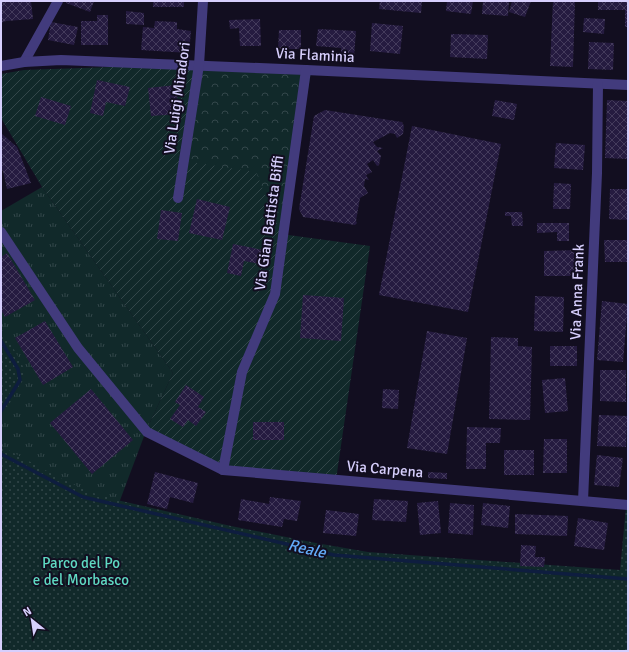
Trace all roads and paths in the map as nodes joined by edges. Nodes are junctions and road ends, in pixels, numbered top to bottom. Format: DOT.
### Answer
graph roads {
  1 [pos="58,1"];
  2 [pos="203,1"];
  3 [pos="24,62"];
  4 [pos="199,65"];
  5 [pos="1,66"];
  6 [pos="306,70"];
  7 [pos="598,84"];
  8 [pos="628,85"];
  9 [pos="178,198"];
  10 [pos="1,232"];
  11 [pos="223,470"];
  12 [pos="583,501"];
  13 [pos="628,505"];
  1 -- 3 [label="street"];
  2 -- 4 [label="street, Via Luigi Miradori"];
  3 -- 4 [label="street, Via Flaminia"];
  3 -- 5 [label="street, Via Flaminia"];
  4 -- 6 [label="street, Via Flaminia"];
  4 -- 9 [label="street, Via Luigi Miradori"];
  6 -- 7 [label="street, Via Flaminia"];
  6 -- 11 [label="street, Via Gian Battista Biffi"];
  7 -- 8 [label="street, Via Flaminia"];
  7 -- 12 [label="street, Via Anna Frank"];
  10 -- 11 [label="street, Via Carpena"];
  11 -- 12 [label="street, Via Carpena"];
  12 -- 13 [label="street, Via Carpena"];
}
